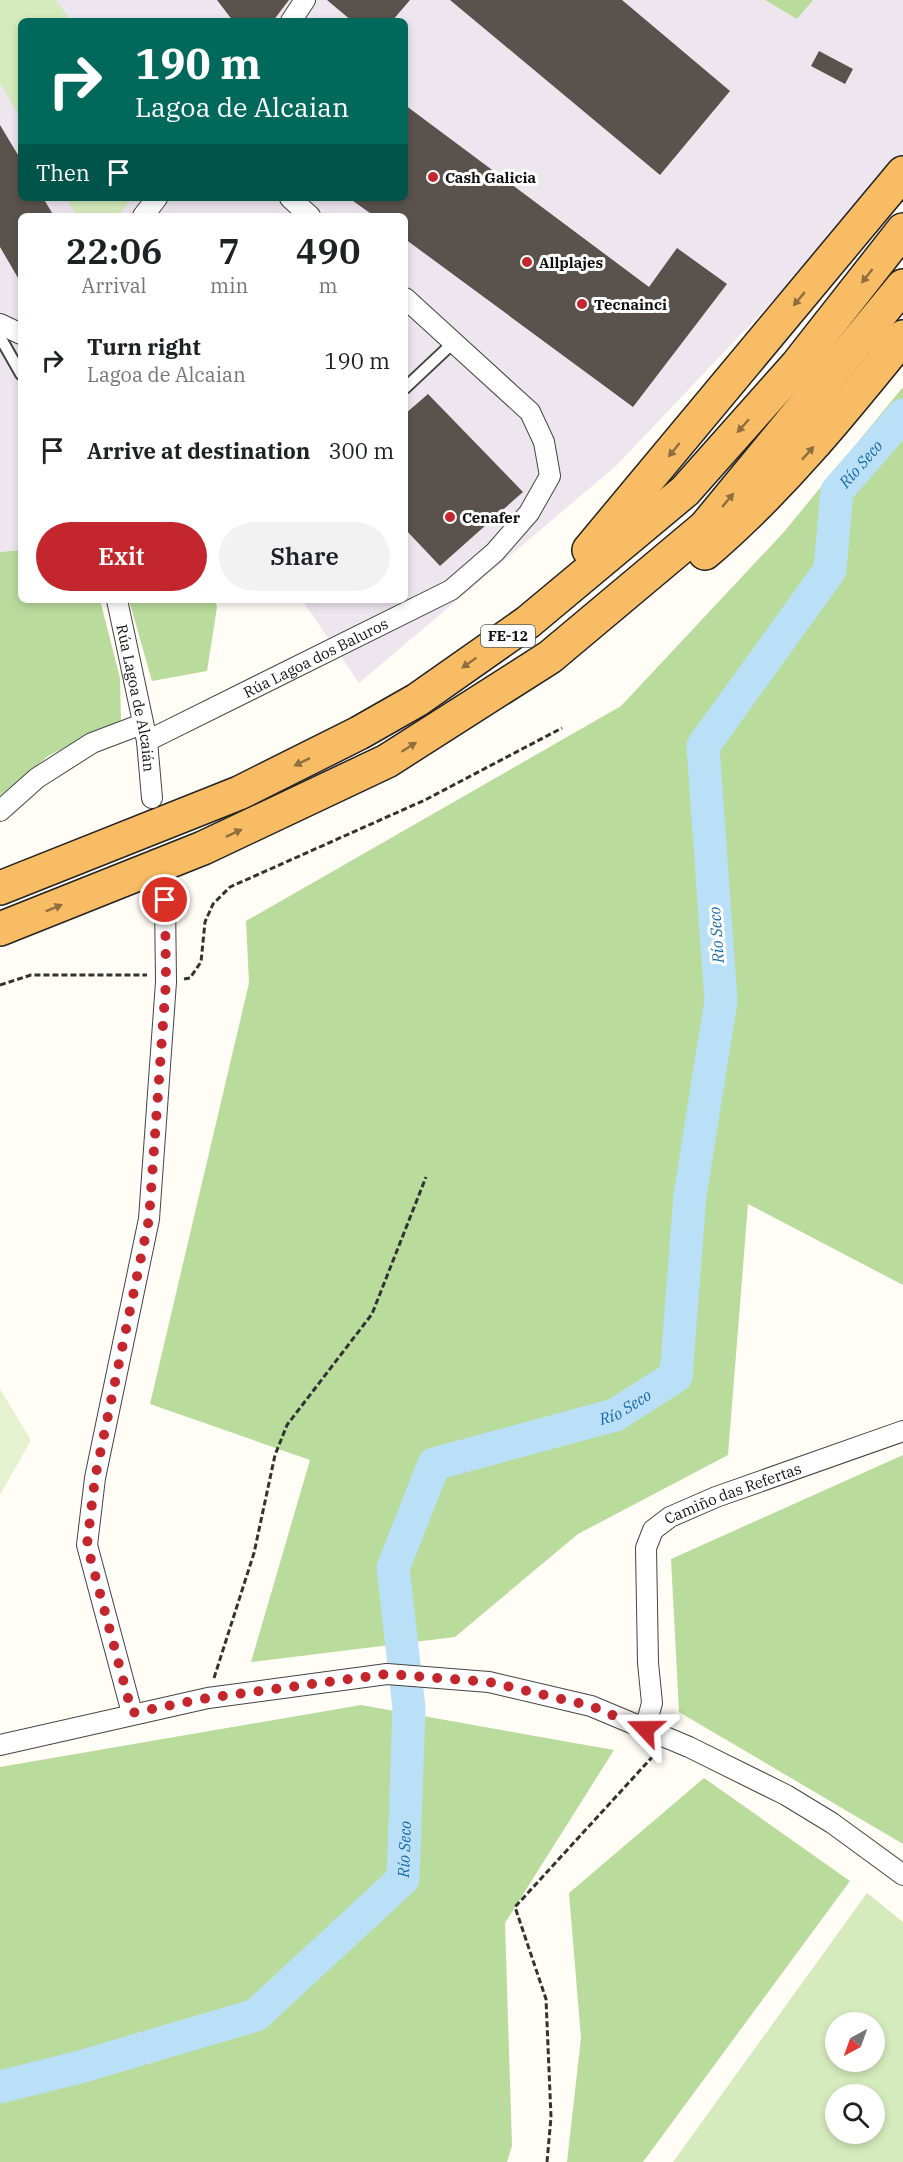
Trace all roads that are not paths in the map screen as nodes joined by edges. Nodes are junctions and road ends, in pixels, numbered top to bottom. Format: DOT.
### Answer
graph roads {
  1 [pos="305,0"];
  2 [pos="293,18"];
  3 [pos="903,174"];
  4 [pos="155,201"];
  5 [pos="293,201"];
  6 [pos="145,213"];
  7 [pos="307,213"];
  8 [pos="903,230"];
  9 [pos="903,286"];
  10 [pos="408,301"];
  11 [pos="0,324"];
  12 [pos="18,333"];
  13 [pos="0,337"];
  14 [pos="903,337"];
  15 [pos="455,341"];
  16 [pos="18,369"];
  17 [pos="408,385"];
  18 [pos="118,603"];
  19 [pos="528,622"];
  20 [pos="550,657"];
  21 [pos="145,732"];
  22 [pos="152,798"];
  23 [pos="0,811"];
  24 [pos="0,888"];
  25 [pos="165,900"];
  26 [pos="0,930"];
  27 [pos="903,1431"];
  28 [pos="132,1713"];
  29 [pos="645,1729"];
  30 [pos="0,1745"];
  31 [pos="903,1875"];
  1 -- 2 [label="street"];
  3 -- 19 [label="highway, one-way"];
  4 -- 6 [label="street"];
  5 -- 7 [label="street"];
  8 -- 19 [label="highway, FE-12, one-way"];
  20 -- 9 [label="highway, FE-12, one-way"];
  10 -- 15 [label="street, Rúa Lagoa dos Baluros"];
  11 -- 12 [label="street"];
  13 -- 16 [label="lane"];
  20 -- 14 [label="highway, one-way"];
  15 -- 17 [label="lane"];
  15 -- 21 [label="street, Rúa Lagoa dos Baluros"];
  18 -- 21 [label="street, Rúa Lagoa de Alcaián"];
  19 -- 24 [label="highway, FE-12, one-way"];
  26 -- 20 [label="highway, FE-12, one-way"];
  21 -- 22 [label="street, Rúa Lagoa de Alcaián"];
  21 -- 23 [label="street, Rúa Lagoa dos Baluros"];
  25 -- 28 [label="street"];
  27 -- 29 [label="street, Camiño das Refertas"];
  28 -- 29 [label="street"];
  28 -- 30 [label="street"];
  29 -- 31 [label="street"];
}
